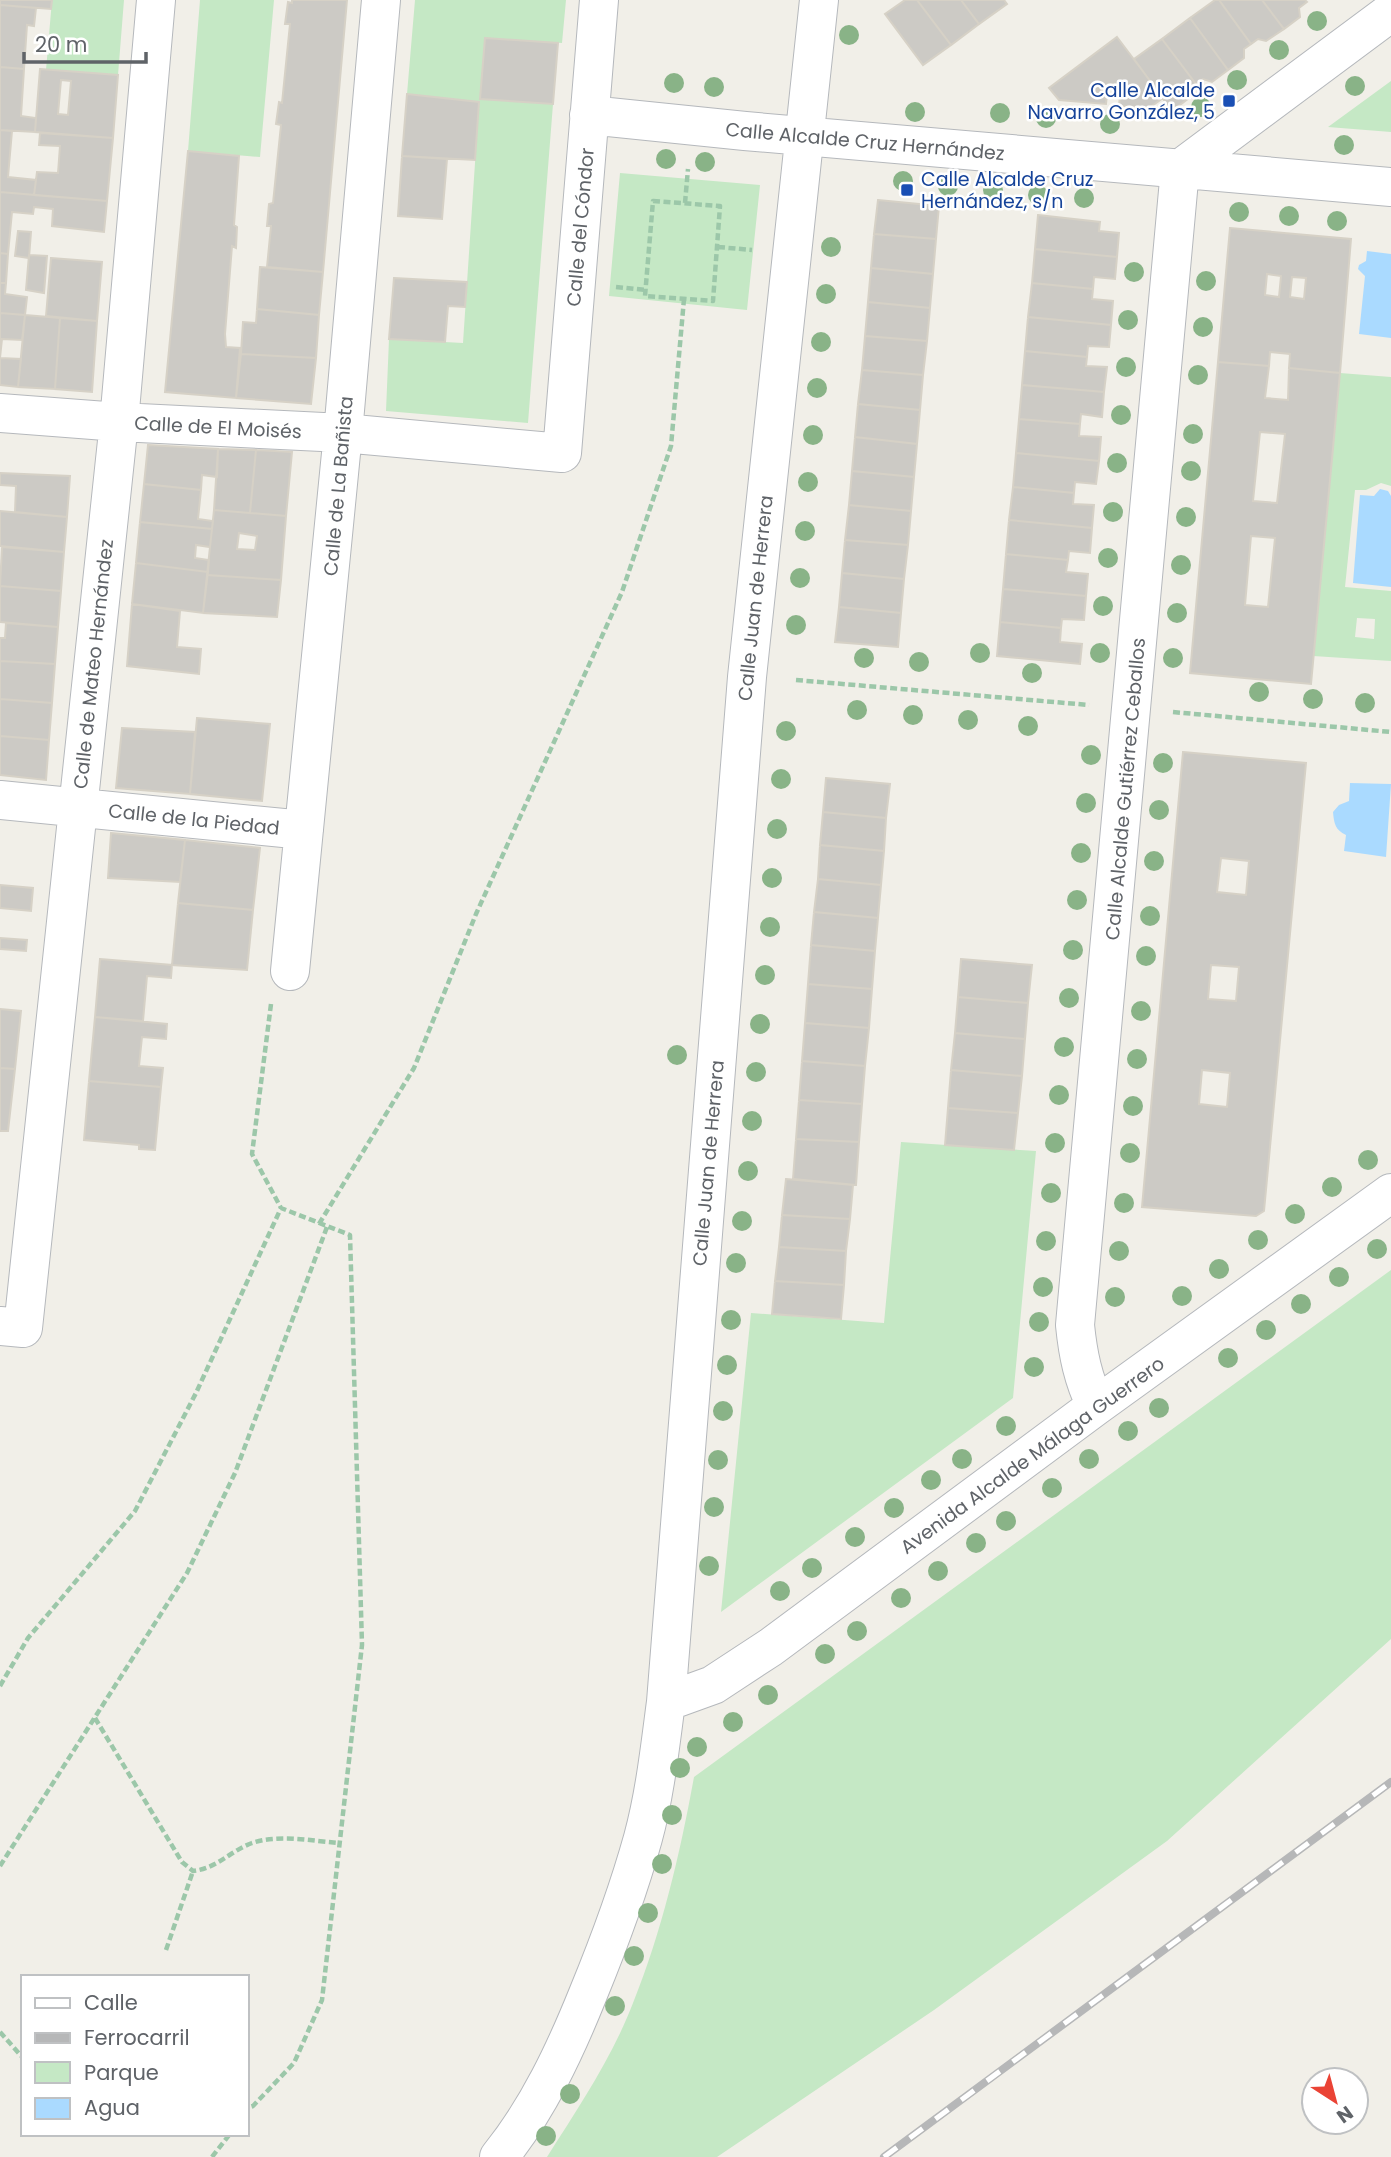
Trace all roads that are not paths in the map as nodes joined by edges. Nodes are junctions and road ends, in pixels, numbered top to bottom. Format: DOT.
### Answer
graph roads {
  1 [pos="156,0"];
  2 [pos="381,0"];
  3 [pos="599,0"];
  4 [pos="819,0"];
  5 [pos="1391,12"];
  6 [pos="589,115"];
  7 [pos="803,136"];
  8 [pos="1180,169"];
  9 [pos="1391,187"];
  10 [pos="0,413"];
  11 [pos="119,422"];
  12 [pos="343,433"];
  13 [pos="562,453"];
  14 [pos="0,800"];
  15 [pos="78,808"];
  16 [pos="304,830"];
  17 [pos="281,985"];
  18 [pos="1391,1193"];
  19 [pos="12,1327"];
  20 [pos="1097,1406"];
  21 [pos="666,1702"];
  22 [pos="499,2157"];
  1 -- 11 [label="street, Calle de Mateo Hernández"];
  2 -- 12 [label="street, Calle de La Bañista"];
  3 -- 6 [label="street, Calle del Cóndor"];
  4 -- 7 [label="street, Calle Juan de Herrera"];
  5 -- 8 [label="street"];
  6 -- 7 [label="street, Calle Alcalde Cruz Hernández"];
  6 -- 13 [label="street, Calle del Cóndor"];
  7 -- 8 [label="street, Calle Alcalde Cruz Hernández"];
  7 -- 21 [label="street, Calle Juan de Herrera"];
  8 -- 9 [label="street, Calle Alcalde Cruz Hernández"];
  8 -- 20 [label="street, Calle Alcalde Gutiérrez Ceballos"];
  10 -- 11 [label="street, Calle de El Moisés"];
  11 -- 12 [label="street, Calle de El Moisés"];
  11 -- 15 [label="street, Calle de Mateo Hernández"];
  12 -- 13 [label="street, Calle de El Moisés"];
  12 -- 16 [label="street, Calle de La Bañista"];
  14 -- 15 [label="street, Calle de la Piedad"];
  15 -- 16 [label="street, Calle de la Piedad"];
  15 -- 19 [label="street, Calle de Mateo Hernández"];
  16 -- 17 [label="street, Calle de La Bañista"];
  18 -- 20 [label="street, Avenida Alcalde Málaga Guerrero"];
  20 -- 21 [label="street, Avenida Alcalde Málaga Guerrero"];
  21 -- 22 [label="street, Calle Juan de Herrera"];
}
